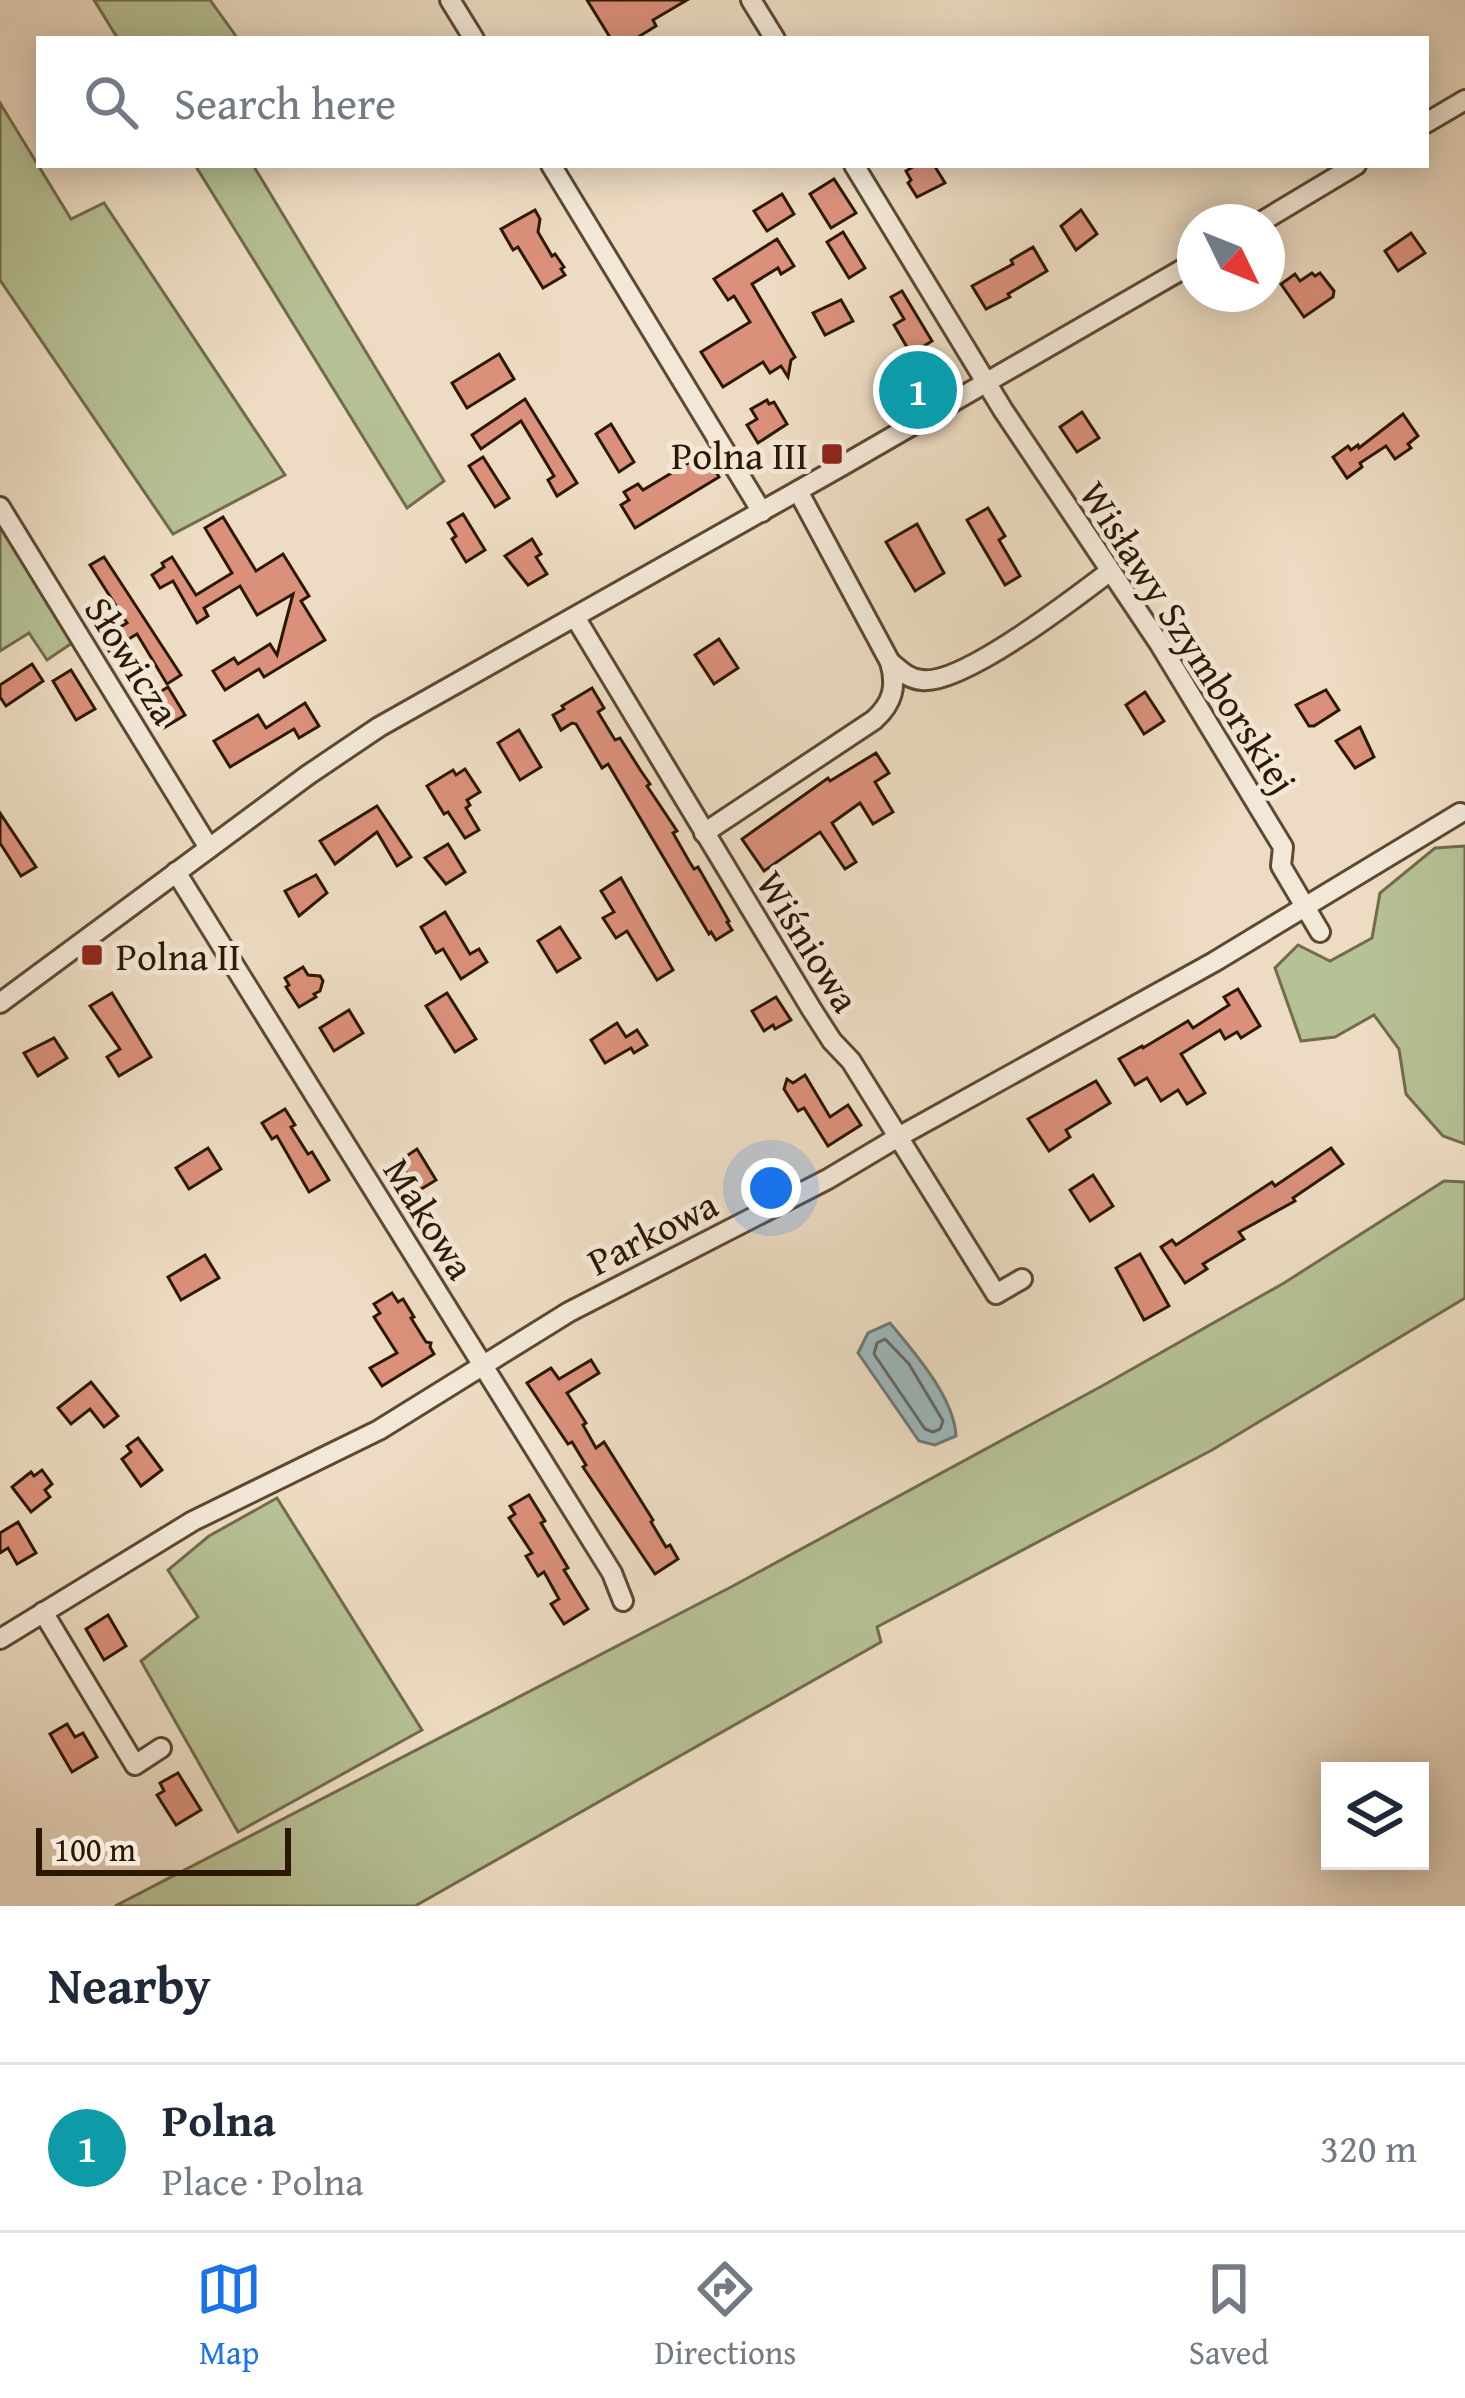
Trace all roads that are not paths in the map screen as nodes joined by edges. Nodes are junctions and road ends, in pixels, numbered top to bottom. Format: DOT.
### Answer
graph roads {
  1 [pos="450,0"];
  2 [pos="751,0"];
  3 [pos="472,36"];
  4 [pos="773,36"];
  5 [pos="1465,100"];
  6 [pos="1429,121"];
  7 [pos="553,168"];
  8 [pos="856,168"];
  9 [pos="1351,168"];
  10 [pos="1285,208"];
  11 [pos="1177,272"];
  12 [pos="987,383"];
  13 [pos="798,491"];
  14 [pos="0,507"];
  15 [pos="762,512"];
  16 [pos="1109,572"];
  17 [pos="575,617"];
  18 [pos="890,662"];
  19 [pos="1460,813"];
  20 [pos="704,833"];
  21 [pos="209,848"];
  22 [pos="176,872"];
  23 [pos="1305,908"];
  24 [pos="1319,932"];
  25 [pos="0,1003"];
  26 [pos="899,1136"];
  27 [pos="1022,1279"];
  28 [pos="483,1366"];
  29 [pos="622,1600"];
  30 [pos="44,1612"];
  31 [pos="0,1640"];
  32 [pos="161,1748"];
  1 -- 3 [label="street"];
  2 -- 4 [label="street"];
  5 -- 6 [label="street"];
  7 -- 15 [label="street"];
  8 -- 12 [label="street, Wisławy Szymborskiej"];
  9 -- 10 [label="street"];
  11 -- 12 [label="street"];
  12 -- 13 [label="street"];
  12 -- 16 [label="street, Wisławy Szymborskiej"];
  13 -- 15 [label="street"];
  13 -- 18 [label="street"];
  14 -- 21 [label="street, Słowicza"];
  15 -- 17 [label="street"];
  16 -- 18 [label="street"];
  16 -- 23 [label="street, Wisławy Szymborskiej"];
  17 -- 20 [label="street, Wiśniowa"];
  17 -- 21 [label="street"];
  18 -- 20 [label="street"];
  19 -- 23 [label="street, Parkowa"];
  20 -- 26 [label="street, Wiśniowa"];
  21 -- 22 [label="street"];
  22 -- 25 [label="street"];
  22 -- 28 [label="street, Makowa"];
  23 -- 24 [label="street, Wisławy Szymborskiej"];
  23 -- 26 [label="street, Parkowa"];
  26 -- 27 [label="street, Wiśniowa"];
  26 -- 28 [label="street, Parkowa"];
  28 -- 29 [label="street, Makowa"];
  28 -- 30 [label="street, Parkowa"];
  30 -- 31 [label="street, Parkowa"];
  30 -- 32 [label="street"];
}
